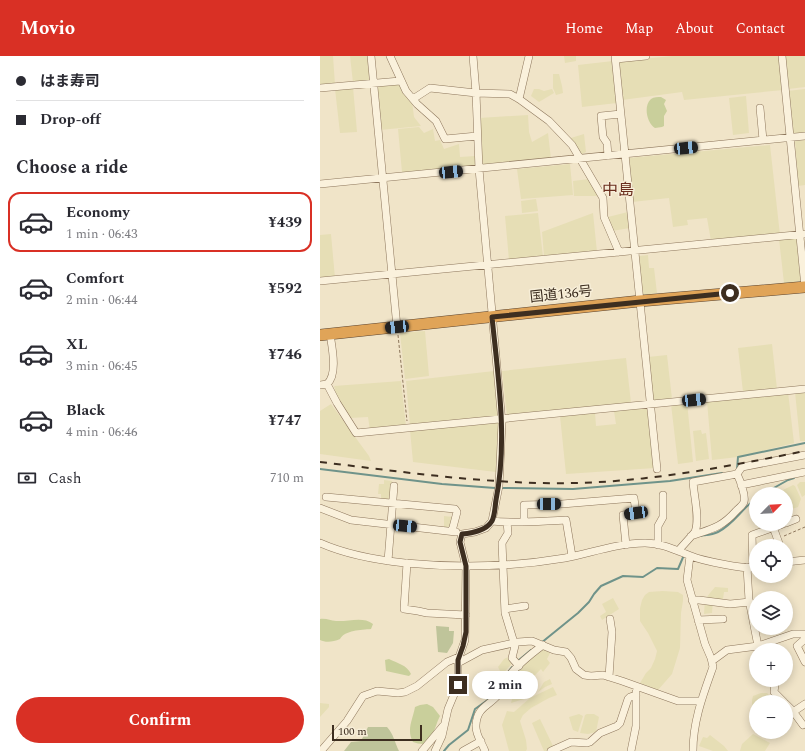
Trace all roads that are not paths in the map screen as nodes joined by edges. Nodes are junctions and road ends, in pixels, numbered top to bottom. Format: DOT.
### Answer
graph roads {
  1 [pos="370,56"];
  2 [pos="390,56"];
  3 [pos="473,56"];
  4 [pos="529,56"];
  5 [pos="646,56"];
  6 [pos="782,56"];
  7 [pos="615,58"];
  8 [pos="400,81"];
  9 [pos="374,82"];
  10 [pos="320,88"];
  11 [pos="476,93"];
  12 [pos="519,99"];
  13 [pos="413,100"];
  14 [pos="760,108"];
  15 [pos="621,114"];
  16 [pos="477,136"];
  17 [pos="805,136"];
  18 [pos="790,138"];
  19 [pos="763,140"];
  20 [pos="625,154"];
  21 [pos="608,156"];
  22 [pos="581,159"];
  23 [pos="479,169"];
  24 [pos="382,178"];
  25 [pos="320,184"];
  26 [pos="802,234"];
  27 [pos="635,250"];
  28 [pos="619,252"];
  29 [pos="488,265"];
  30 [pos="391,274"];
  31 [pos="320,281"];
  32 [pos="805,287"];
  33 [pos="640,301"];
  34 [pos="492,317"];
  35 [pos="397,327"];
  36 [pos="325,334"];
  37 [pos="324,385"];
  38 [pos="805,389"];
  39 [pos="650,404"];
  40 [pos="502,419"];
  41 [pos="805,455"];
  42 [pos="657,469"];
  43 [pos="805,472"];
  44 [pos="738,474"];
  45 [pos="741,485"];
  46 [pos="394,486"];
  47 [pos="663,495"];
  48 [pos="326,497"];
  49 [pos="392,503"];
  50 [pos="320,508"];
  51 [pos="796,519"];
  52 [pos="793,520"];
  53 [pos="492,521"];
  54 [pos="507,522"];
  55 [pos="524,522"];
  56 [pos="390,525"];
  57 [pos="452,531"];
  58 [pos="761,531"];
  59 [pos="462,534"];
  60 [pos="690,536"];
  61 [pos="752,539"];
  62 [pos="320,543"];
  63 [pos="626,545"];
  64 [pos="658,545"];
  65 [pos="684,554"];
  66 [pos="572,556"];
  67 [pos="805,560"];
  68 [pos="388,561"];
  69 [pos="793,561"];
  70 [pos="407,563"];
  71 [pos="504,565"];
  72 [pos="466,566"];
  73 [pos="749,568"];
  74 [pos="692,600"];
  75 [pos="749,602"];
  76 [pos="525,606"];
  77 [pos="505,609"];
  78 [pos="466,615"];
  79 [pos="610,619"];
  80 [pos="723,619"];
  81 [pos="698,620"];
  82 [pos="805,634"];
  83 [pos="805,639"];
  84 [pos="514,643"];
  85 [pos="775,643"];
  86 [pos="543,645"];
  87 [pos="749,647"];
  88 [pos="458,660"];
  89 [pos="712,661"];
  90 [pos="805,662"];
  91 [pos="519,666"];
  92 [pos="609,677"];
  93 [pos="636,686"];
  94 [pos="636,695"];
  95 [pos="701,701"];
  96 [pos="805,704"];
  97 [pos="793,712"];
  98 [pos="444,724"];
  99 [pos="803,725"];
  100 [pos="481,741"];
  101 [pos="321,751"];
  102 [pos="422,751"];
  103 [pos="435,751"];
  104 [pos="463,751"];
  105 [pos="485,751"];
  106 [pos="551,751"];
  107 [pos="631,751"];
  108 [pos="693,751"];
  1 -- 9 [label="street"];
  2 -- 8 [label="street"];
  3 -- 11 [label="street"];
  4 -- 12 [label="street"];
  5 -- 7 [label="street"];
  6 -- 18 [label="street"];
  7 -- 15 [label="street"];
  8 -- 9 [label="street"];
  8 -- 13 [label="street"];
  9 -- 10 [label="street"];
  9 -- 24 [label="street"];
  11 -- 12 [label="street"];
  11 -- 13 [label="street"];
  11 -- 16 [label="street"];
  12 -- 22 [label="street"];
  13 -- 16 [label="street"];
  14 -- 19 [label="street"];
  15 -- 20 [label="street"];
  15 -- 21 [label="street"];
  16 -- 23 [label="street"];
  17 -- 18 [label="street"];
  18 -- 19 [label="street"];
  18 -- 26 [label="street"];
  19 -- 20 [label="street"];
  20 -- 21 [label="street"];
  20 -- 27 [label="street"];
  21 -- 22 [label="street"];
  22 -- 23 [label="street"];
  22 -- 28 [label="street"];
  23 -- 24 [label="street"];
  23 -- 29 [label="street"];
  24 -- 25 [label="street"];
  24 -- 30 [label="street"];
  26 -- 27 [label="street"];
  26 -- 32 [label="street"];
  27 -- 28 [label="street"];
  27 -- 33 [label="street"];
  28 -- 29 [label="street"];
  29 -- 30 [label="street"];
  29 -- 34 [label="street"];
  30 -- 31 [label="street"];
  30 -- 35 [label="street"];
  32 -- 33 [label="highway, 国道136号"];
  33 -- 34 [label="highway, 国道136号"];
  33 -- 39 [label="street"];
  34 -- 35 [label="highway, 国道136号"];
  34 -- 40 [label="street"];
  35 -- 36 [label="highway, 国道136号"];
  36 -- 37 [label="street"];
  37 -- 40 [label="street"];
  38 -- 39 [label="street"];
  39 -- 40 [label="street"];
  39 -- 42 [label="street"];
  40 -- 53 [label="street"];
  41 -- 44 [label="street"];
  43 -- 45 [label="street"];
  44 -- 45 [label="street"];
  44 -- 60 [label="street"];
  45 -- 60 [label="street"];
  46 -- 49 [label="street"];
  47 -- 64 [label="street"];
  48 -- 49 [label="street"];
  49 -- 56 [label="street"];
  49 -- 57 [label="street"];
  50 -- 56 [label="street"];
  51 -- 52 [label="street"];
  53 -- 54 [label="street"];
  53 -- 59 [label="street"];
  54 -- 55 [label="street"];
  54 -- 71 [label="street"];
  55 -- 63 [label="street"];
  55 -- 66 [label="street"];
  56 -- 57 [label="street"];
  56 -- 68 [label="street"];
  57 -- 59 [label="street"];
  58 -- 61 [label="street"];
  59 -- 72 [label="street"];
  60 -- 65 [label="street"];
  62 -- 68 [label="street"];
  63 -- 64 [label="street"];
  63 -- 66 [label="street"];
  64 -- 65 [label="street"];
  65 -- 73 [label="street"];
  65 -- 74 [label="street"];
  66 -- 71 [label="street"];
  67 -- 69 [label="street"];
  68 -- 70 [label="street"];
  70 -- 72 [label="street"];
  70 -- 78 [label="street"];
  71 -- 72 [label="street"];
  71 -- 77 [label="street"];
  72 -- 78 [label="street"];
  74 -- 75 [label="street"];
  74 -- 81 [label="street"];
  76 -- 77 [label="street"];
  77 -- 84 [label="street"];
  78 -- 88 [label="street"];
  79 -- 92 [label="street"];
  80 -- 81 [label="street"];
  81 -- 89 [label="street"];
  82 -- 85 [label="street"];
  83 -- 90 [label="street"];
  84 -- 86 [label="street"];
  84 -- 88 [label="street"];
  84 -- 91 [label="street"];
  86 -- 91 [label="street"];
  86 -- 92 [label="street"];
  87 -- 89 [label="street"];
  88 -- 98 [label="street"];
  88 -- 101 [label="street"];
  89 -- 95 [label="street"];
  91 -- 100 [label="street"];
  92 -- 93 [label="street"];
  93 -- 94 [label="street"];
  93 -- 95 [label="street"];
  94 -- 106 [label="street"];
  94 -- 107 [label="street"];
  95 -- 108 [label="street"];
  96 -- 97 [label="street"];
  97 -- 99 [label="street"];
  98 -- 102 [label="street"];
  98 -- 103 [label="street"];
  100 -- 104 [label="street"];
  100 -- 105 [label="street"];
}
